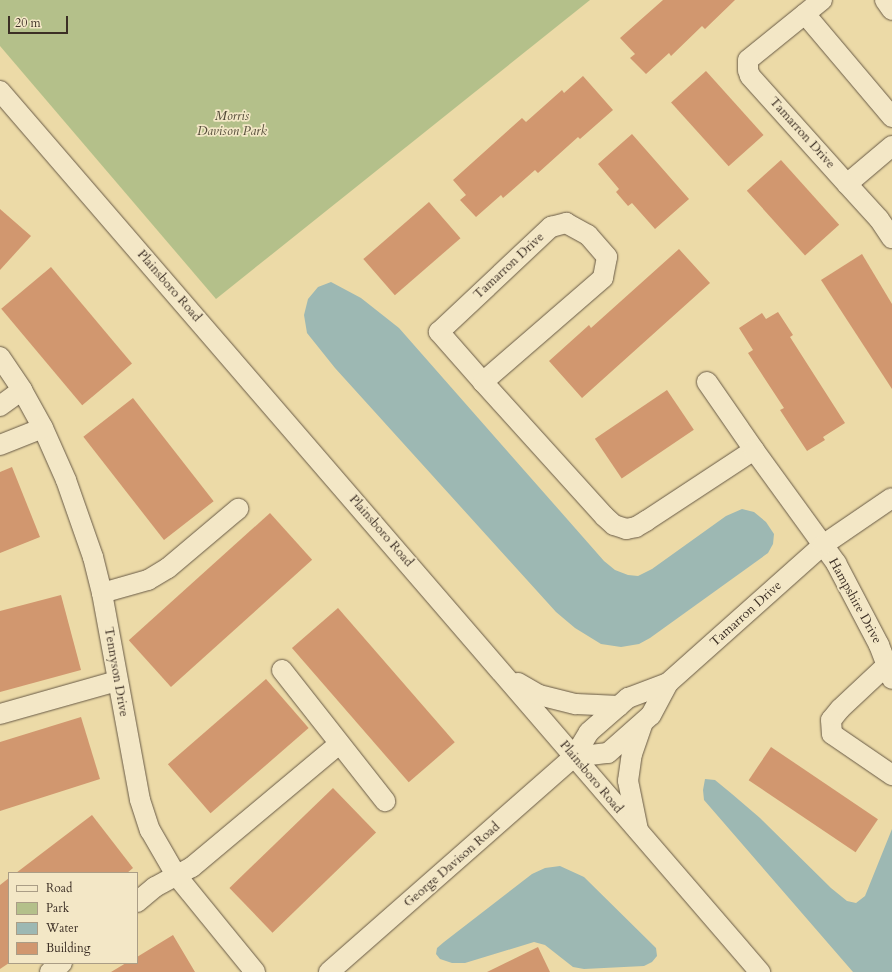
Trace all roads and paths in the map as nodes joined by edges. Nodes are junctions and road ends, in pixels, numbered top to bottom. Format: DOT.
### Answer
graph roads {
  1 [pos="822,0"];
  2 [pos="885,0"];
  3 [pos="892,10"];
  4 [pos="805,14"];
  5 [pos="0,91"];
  6 [pos="892,117"];
  7 [pos="892,146"];
  8 [pos="847,184"];
  9 [pos="892,238"];
  10 [pos="0,357"];
  11 [pos="482,382"];
  12 [pos="707,382"];
  13 [pos="22,390"];
  14 [pos="0,406"];
  15 [pos="43,428"];
  16 [pos="0,445"];
  17 [pos="754,450"];
  18 [pos="892,498"];
  19 [pos="238,509"];
  20 [pos="823,545"];
  21 [pos="102,593"];
  22 [pos="889,664"];
  23 [pos="282,670"];
  24 [pos="507,677"];
  25 [pos="117,681"];
  26 [pos="668,683"];
  27 [pos="619,706"];
  28 [pos="0,714"];
  29 [pos="644,721"];
  30 [pos="339,744"];
  31 [pos="574,757"];
  32 [pos="892,775"];
  33 [pos="385,802"];
  34 [pos="638,832"];
  35 [pos="176,875"];
  36 [pos="138,901"];
  37 [pos="61,964"];
  38 [pos="50,972"];
  39 [pos="255,972"];
  40 [pos="330,972"];
  41 [pos="760,972"];
  1 -- 4 [label="street, Tamarron Drive"];
  2 -- 3 [label="street"];
  4 -- 6 [label="street"];
  4 -- 8 [label="street, Tamarron Drive"];
  5 -- 24 [label="street, Plainsboro Road"];
  7 -- 8 [label="street"];
  8 -- 9 [label="street, Tamarron Drive"];
  10 -- 13 [label="street, Tennyson Drive"];
  11 -- 11 [label="street, Tamarron Drive"];
  11 -- 17 [label="street, Tamarron Drive"];
  12 -- 17 [label="street"];
  13 -- 14 [label="street"];
  13 -- 15 [label="street, Tennyson Drive"];
  15 -- 16 [label="street"];
  15 -- 21 [label="street, Tennyson Drive"];
  17 -- 20 [label="street"];
  18 -- 20 [label="street, Tamarron Drive"];
  19 -- 21 [label="street"];
  20 -- 22 [label="street, Hampshire Drive"];
  20 -- 26 [label="street, Tamarron Drive"];
  21 -- 25 [label="street, Tennyson Drive"];
  22 -- 32 [label="street"];
  23 -- 30 [label="street"];
  24 -- 27 [label="street"];
  24 -- 31 [label="street, Plainsboro Road"];
  25 -- 28 [label="street"];
  25 -- 35 [label="street, Tennyson Drive"];
  26 -- 27 [label="street, Tamarron Drive"];
  26 -- 29 [label="street, Tamarron Drive"];
  27 -- 31 [label="street, Tamarron Drive"];
  29 -- 31 [label="street, Tamarron Drive"];
  29 -- 34 [label="street"];
  30 -- 33 [label="street"];
  30 -- 35 [label="street"];
  31 -- 34 [label="street, Plainsboro Road"];
  31 -- 40 [label="street, George Davison Road"];
  34 -- 41 [label="street, Plainsboro Road"];
  35 -- 36 [label="street"];
  35 -- 39 [label="street, Tennyson Drive"];
  37 -- 38 [label="street"];
}
